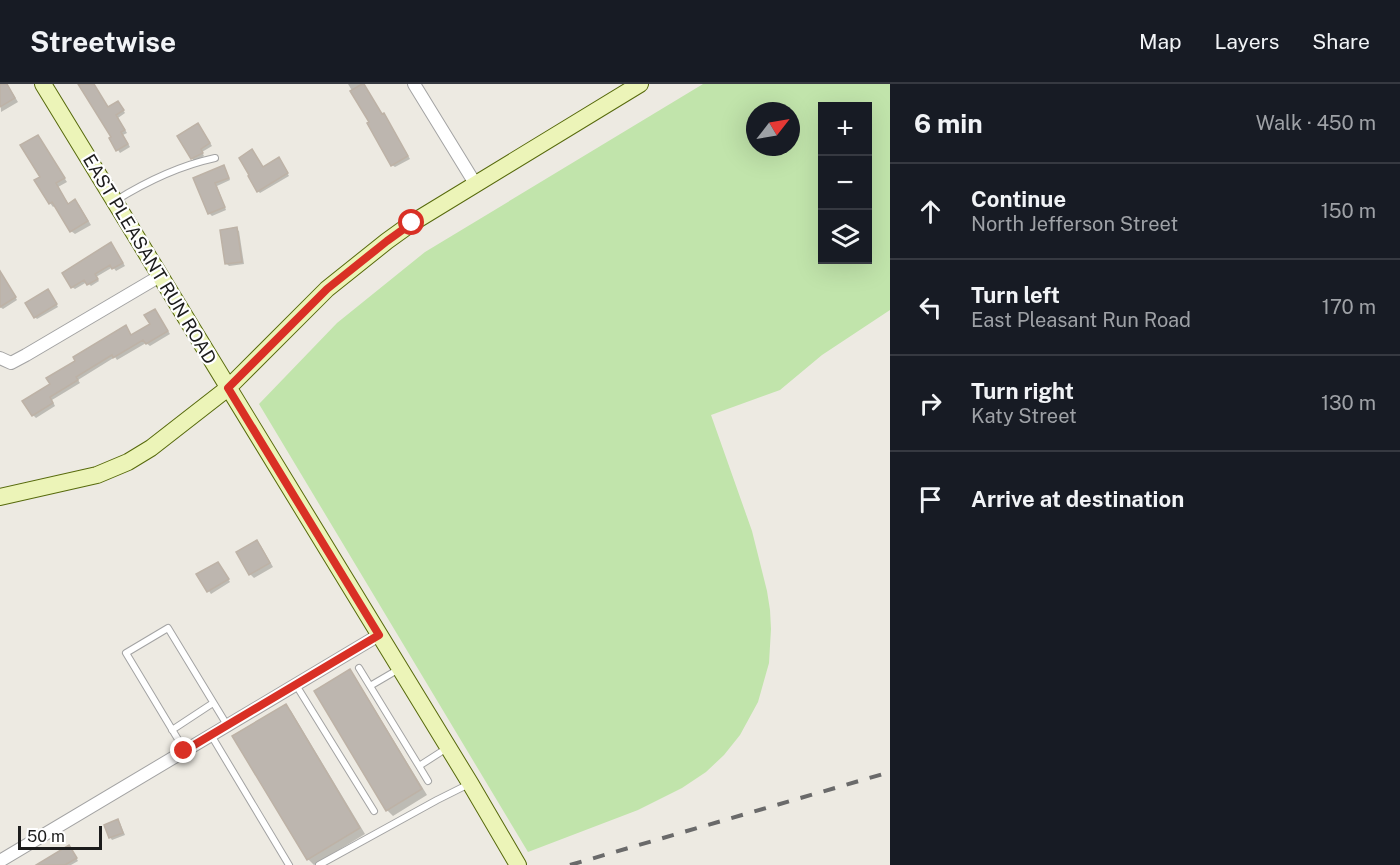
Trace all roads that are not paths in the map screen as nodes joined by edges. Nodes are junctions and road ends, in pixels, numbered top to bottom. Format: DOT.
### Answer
graph roads {
  1 [pos="43,84"];
  2 [pos="414,84"];
  3 [pos="640,84"];
  4 [pos="215,158"];
  5 [pos="476,185"];
  6 [pos="115,201"];
  7 [pos="160,276"];
  8 [pos="0,358"];
  9 [pos="228,388"];
  10 [pos="0,498"];
  11 [pos="379,635"];
  12 [pos="359,668"];
  13 [pos="399,668"];
  14 [pos="296,685"];
  15 [pos="370,686"];
  16 [pos="213,703"];
  17 [pos="227,726"];
  18 [pos="172,730"];
  19 [pos="211,735"];
  20 [pos="448,748"];
  21 [pos="184,751"];
  22 [pos="419,766"];
  23 [pos="428,781"];
  24 [pos="470,783"];
  25 [pos="374,812"];
  26 [pos="0,861"];
  27 [pos="289,865"];
  28 [pos="319,865"];
  29 [pos="518,865"];
  1 -- 6 [label="main road, EAST PLEASANT RUN ROAD"];
  2 -- 5 [label="street"];
  3 -- 5 [label="main road"];
  4 -- 6 [label="lane"];
  5 -- 9 [label="main road"];
  6 -- 7 [label="main road, EAST PLEASANT RUN ROAD"];
  7 -- 8 [label="street"];
  7 -- 9 [label="main road, EAST PLEASANT RUN ROAD"];
  9 -- 10 [label="main road"];
  9 -- 11 [label="main road, EAST PLEASANT RUN ROAD"];
  11 -- 13 [label="main road, EAST PLEASANT RUN ROAD"];
  11 -- 14 [label="street"];
  12 -- 15 [label="lane"];
  13 -- 15 [label="lane"];
  13 -- 20 [label="main road, EAST PLEASANT RUN ROAD"];
  14 -- 17 [label="street"];
  14 -- 25 [label="lane"];
  15 -- 22 [label="lane"];
  16 -- 17 [label="lane"];
  16 -- 18 [label="lane"];
  16 -- 18 [label="lane"];
  17 -- 19 [label="street"];
  18 -- 21 [label="lane"];
  19 -- 21 [label="street"];
  19 -- 27 [label="lane"];
  20 -- 22 [label="lane"];
  20 -- 24 [label="main road, EAST PLEASANT RUN ROAD"];
  21 -- 26 [label="street"];
  22 -- 23 [label="lane"];
  24 -- 28 [label="lane"];
  24 -- 29 [label="main road, EAST PLEASANT RUN ROAD"];
}
